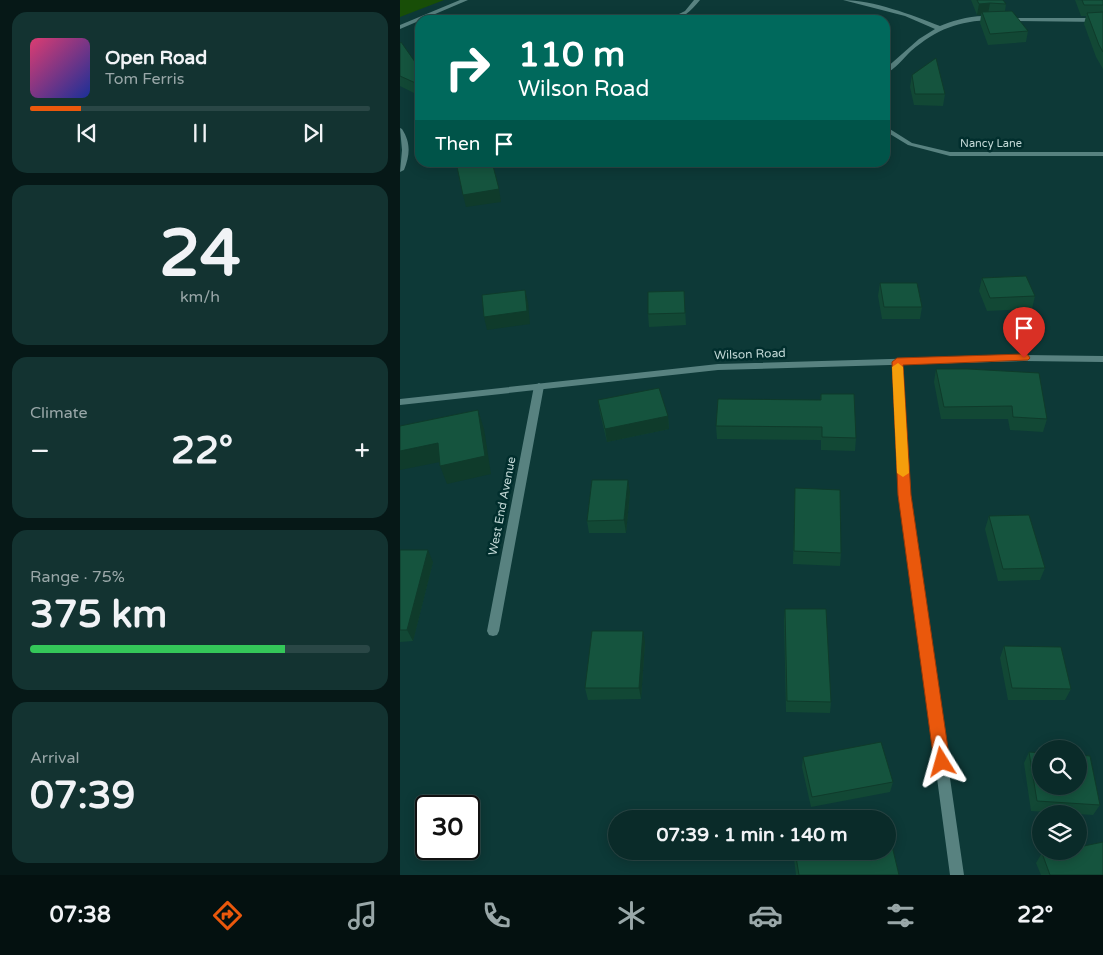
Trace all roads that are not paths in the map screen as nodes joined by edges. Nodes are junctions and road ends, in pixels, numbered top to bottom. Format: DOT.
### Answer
graph roads {
  1 [pos="465,0"];
  2 [pos="697,0"];
  3 [pos="846,0"];
  4 [pos="429,15"];
  5 [pos="681,15"];
  6 [pos="1103,20"];
  7 [pos="415,21"];
  8 [pos="400,27"];
  9 [pos="939,28"];
  10 [pos="890,67"];
  11 [pos="400,130"];
  12 [pos="890,131"];
  13 [pos="1103,154"];
  14 [pos="400,170"];
  15 [pos="1103,358"];
  16 [pos="897,362"];
  17 [pos="539,386"];
  18 [pos="400,402"];
  19 [pos="493,631"];
  20 [pos="958,875"];
  1 -- 4 [label="street"];
  2 -- 5 [label="street"];
  3 -- 9 [label="street"];
  6 -- 9 [label="street"];
  7 -- 8 [label="street"];
  9 -- 10 [label="street"];
  11 -- 14 [label="street"];
  12 -- 13 [label="street, Nancy Lane"];
  15 -- 16 [label="street, Wilson Road"];
  16 -- 17 [label="street, Wilson Road"];
  16 -- 20 [label="street"];
  17 -- 18 [label="street, Wilson Road"];
  17 -- 19 [label="street, West End Avenue"];
}
